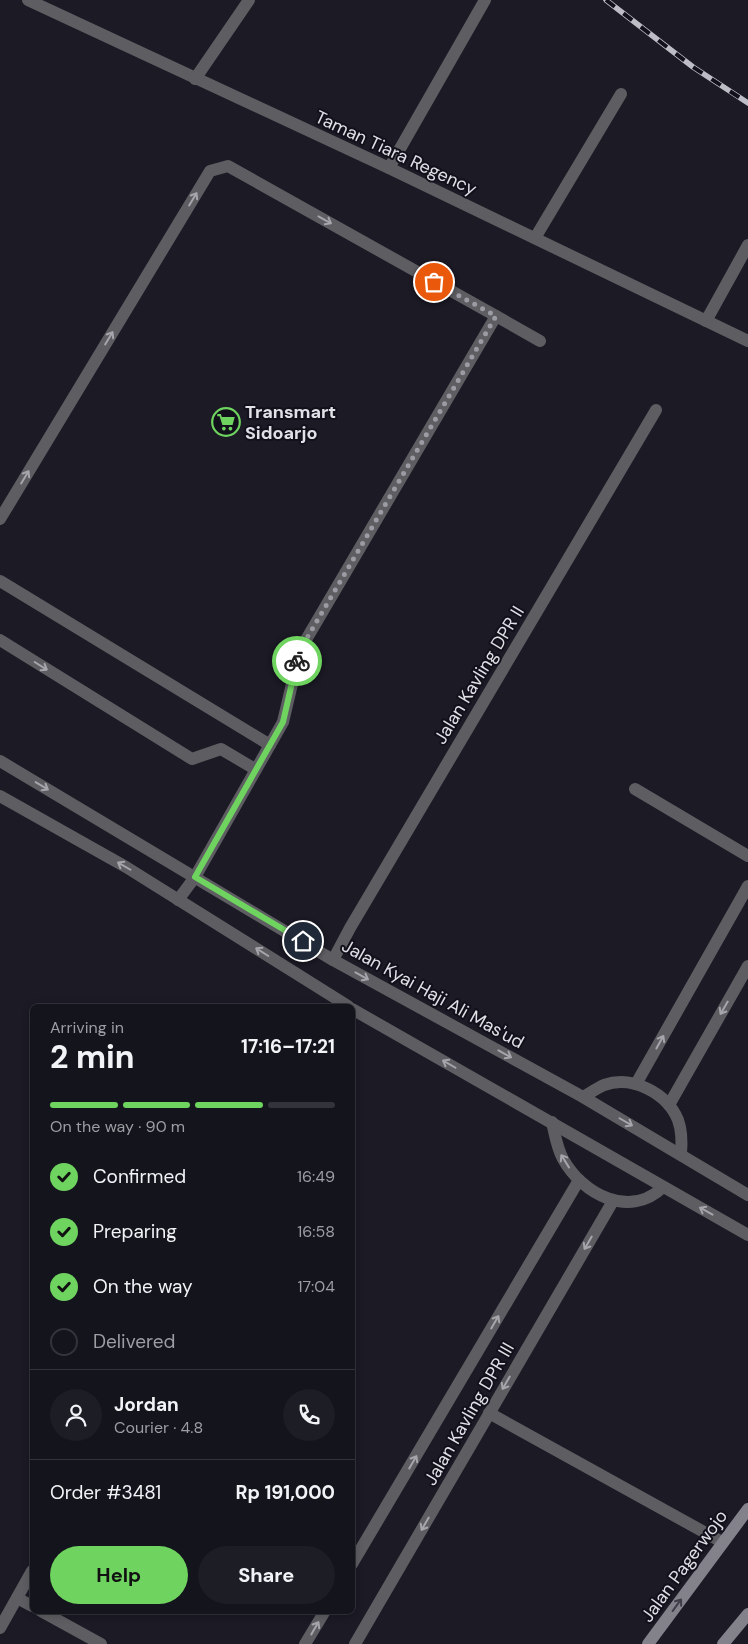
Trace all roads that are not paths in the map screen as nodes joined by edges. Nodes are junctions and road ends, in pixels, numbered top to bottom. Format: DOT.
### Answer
graph roads {
  1 [pos="28,0"];
  2 [pos="249,0"];
  3 [pos="485,0"];
  4 [pos="44,3"];
  5 [pos="195,79"];
  6 [pos="621,94"];
  7 [pos="389,168"];
  8 [pos="535,238"];
  9 [pos="748,245"];
  10 [pos="496,316"];
  11 [pos="706,321"];
  12 [pos="540,341"];
  13 [pos="748,341"];
  14 [pos="656,410"];
  15 [pos="0,519"];
  16 [pos="0,581"];
  17 [pos="0,640"];
  18 [pos="270,745"];
  19 [pos="0,761"];
  20 [pos="255,769"];
  21 [pos="635,789"];
  22 [pos="0,796"];
  23 [pos="748,856"];
  24 [pos="195,877"];
  25 [pos="748,886"];
  26 [pos="178,900"];
  27 [pos="334,960"];
  28 [pos="748,966"];
  29 [pos="345,1004"];
  30 [pos="355,1011"];
  31 [pos="636,1084"];
  32 [pos="584,1097"];
  33 [pos="669,1105"];
  34 [pos="552,1122"];
  35 [pos="681,1154"];
  36 [pos="579,1180"];
  37 [pos="663,1187"];
  38 [pos="748,1195"];
  39 [pos="612,1201"];
  40 [pos="748,1235"];
  41 [pos="489,1413"];
  42 [pos="748,1509"];
  43 [pos="722,1542"];
  44 [pos="355,1559"];
  45 [pos="30,1575"];
  46 [pos="17,1598"];
  47 [pos="30,1605"];
  48 [pos="46,1614"];
  49 [pos="323,1614"];
  50 [pos="748,1614"];
  51 [pos="0,1628"];
  52 [pos="101,1644"];
  53 [pos="305,1644"];
  54 [pos="355,1644"];
  55 [pos="648,1644"];
  56 [pos="723,1644"];
  1 -- 4 [label="street, Taman Tiara Regency"];
  2 -- 5 [label="street"];
  3 -- 7 [label="street"];
  4 -- 5 [label="street, Taman Tiara Regency"];
  5 -- 7 [label="street, Taman Tiara Regency"];
  6 -- 8 [label="street"];
  7 -- 8 [label="street, Taman Tiara Regency"];
  8 -- 11 [label="street, Taman Tiara Regency"];
  9 -- 11 [label="street"];
  10 -- 12 [label="street"];
  15 -- 10 [label="street, one-way"];
  10 -- 18 [label="street"];
  11 -- 13 [label="street, Taman Tiara Regency"];
  14 -- 27 [label="street, Jalan Kavling DPR II"];
  16 -- 18 [label="street"];
  17 -- 20 [label="street, one-way"];
  18 -- 20 [label="street"];
  19 -- 24 [label="street, Jalan Kyai Haji Ali Mas'ud, one-way"];
  20 -- 24 [label="street"];
  21 -- 23 [label="street"];
  26 -- 22 [label="street, one-way"];
  24 -- 26 [label="street"];
  24 -- 27 [label="street, Jalan Kyai Haji Ali Mas'ud"];
  31 -- 25 [label="street, one-way"];
  29 -- 26 [label="street, one-way"];
  27 -- 32 [label="street, Jalan Kyai Haji Ali Mas'ud, one-way"];
  28 -- 33 [label="street, one-way"];
  34 -- 30 [label="street, one-way"];
  31 -- 32 [label="street"];
  31 -- 33 [label="street"];
  32 -- 35 [label="street, Jalan Kyai Haji Ali Mas'ud, one-way"];
  33 -- 35 [label="street"];
  36 -- 34 [label="street, one-way"];
  34 -- 37 [label="street"];
  35 -- 38 [label="street, Jalan Kyai Haji Ali Mas'ud"];
  36 -- 39 [label="street"];
  44 -- 36 [label="street, Jalan Kavling DPR III, one-way"];
  37 -- 39 [label="street"];
  40 -- 37 [label="street, one-way"];
  39 -- 41 [label="street, Jalan Kavling DPR III, one-way"];
  41 -- 43 [label="street"];
  41 -- 54 [label="street, Jalan Kavling DPR III, one-way"];
  42 -- 43 [label="main road, Jalan Pagerwojo"];
  55 -- 43 [label="main road, Jalan Pagerwojo, one-way"];
  45 -- 46 [label="street"];
  46 -- 47 [label="street"];
  46 -- 51 [label="street"];
  48 -- 52 [label="street"];
  53 -- 49 [label="street, one-way"];
  50 -- 56 [label="main road"];
}
